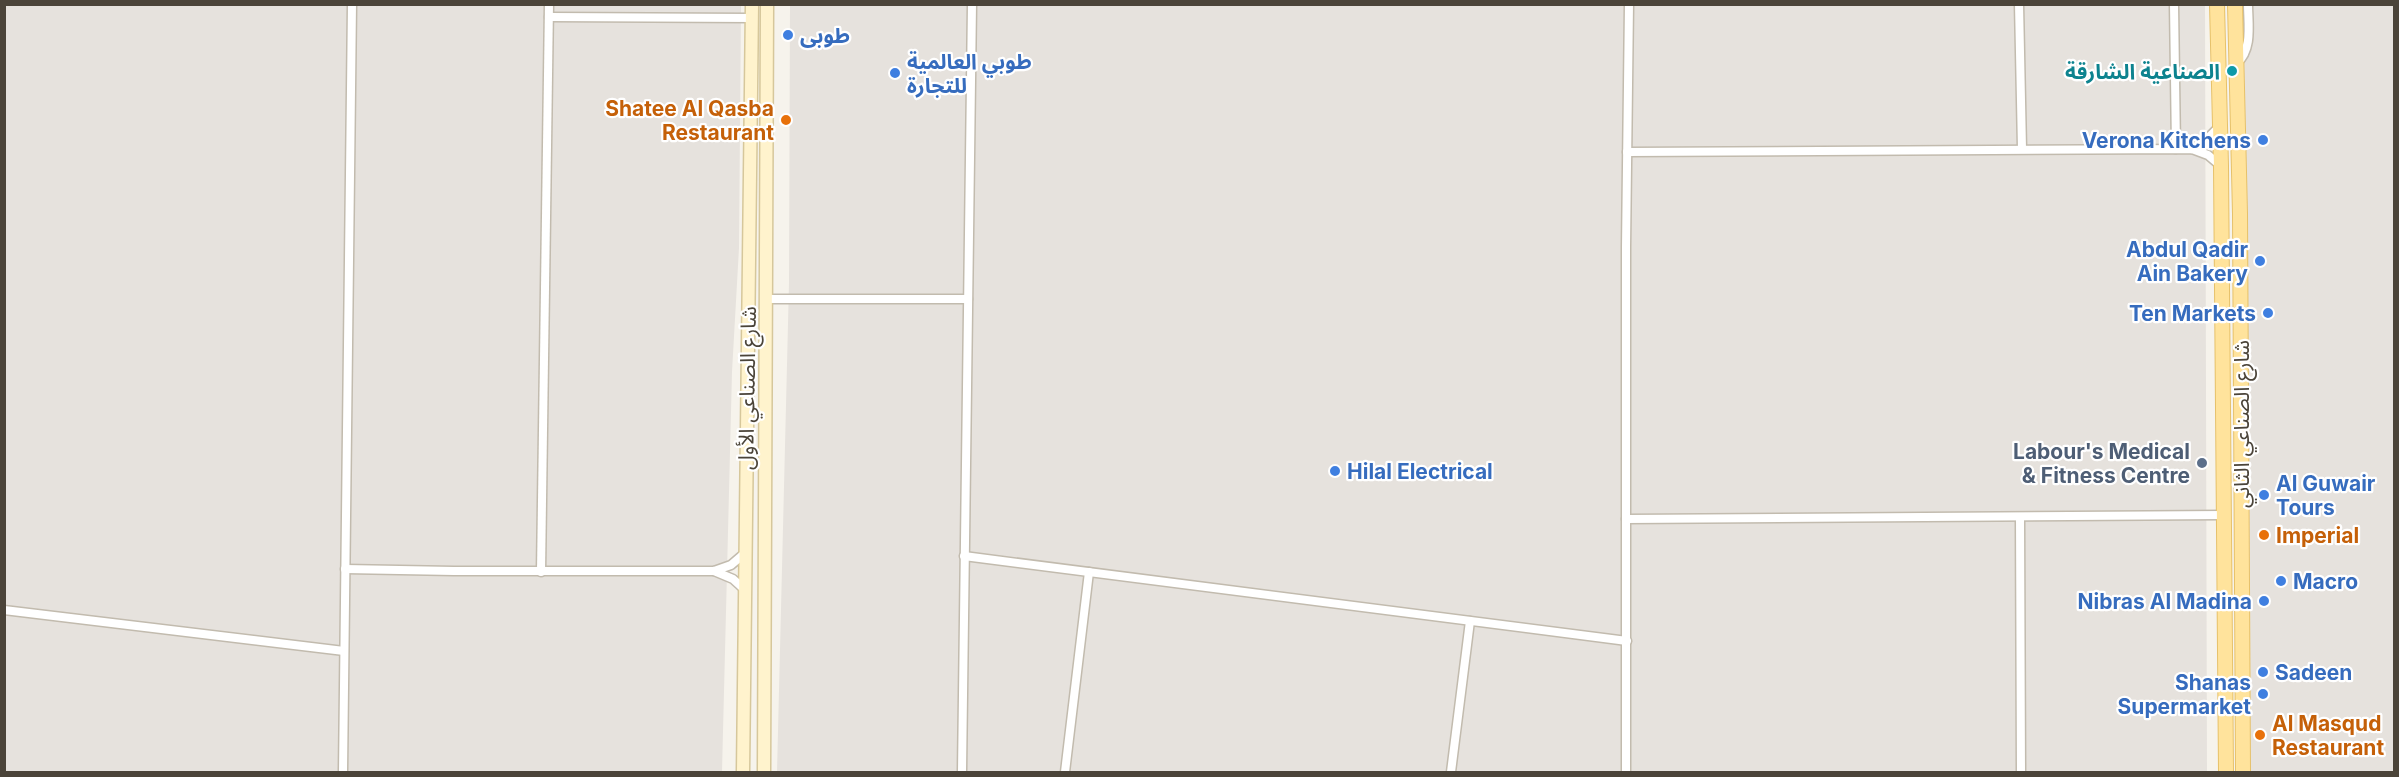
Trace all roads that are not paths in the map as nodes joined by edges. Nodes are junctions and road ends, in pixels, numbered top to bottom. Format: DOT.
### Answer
graph roads {
  1 [pos="352,4"];
  2 [pos="549,4"];
  3 [pos="752,4"];
  4 [pos="767,4"];
  5 [pos="972,4"];
  6 [pos="1629,4"];
  7 [pos="2019,4"];
  8 [pos="2174,4"];
  9 [pos="2217,4"];
  10 [pos="2235,4"];
  11 [pos="2248,4"];
  12 [pos="549,17"];
  13 [pos="752,18"];
  14 [pos="2236,63"];
  15 [pos="2220,126"];
  16 [pos="2175,148"];
  17 [pos="2192,148"];
  18 [pos="2022,150"];
  19 [pos="1627,152"];
  20 [pos="2221,166"];
  21 [pos="766,299"];
  22 [pos="968,299"];
  23 [pos="2224,515"];
  24 [pos="2020,517"];
  25 [pos="1626,519"];
  26 [pos="745,553"];
  27 [pos="964,556"];
  28 [pos="345,569"];
  29 [pos="714,571"];
  30 [pos="541,572"];
  31 [pos="1089,572"];
  32 [pos="744,589"];
  33 [pos="4,610"];
  34 [pos="1470,621"];
  35 [pos="1627,641"];
  36 [pos="344,651"];
  37 [pos="343,772"];
  38 [pos="742,772"];
  39 [pos="764,772"];
  40 [pos="962,772"];
  41 [pos="1065,772"];
  42 [pos="1451,772"];
  43 [pos="1626,772"];
  44 [pos="2021,772"];
  45 [pos="2226,772"];
  46 [pos="2243,772"];
  1 -- 28 [label="street"];
  2 -- 12 [label="street"];
  3 -- 13 [label="main road, شارع الصناعي الأول"];
  4 -- 21 [label="main road, شارع الصناعي الأول"];
  5 -- 22 [label="street"];
  6 -- 19 [label="street"];
  7 -- 18 [label="street"];
  8 -- 16 [label="street"];
  9 -- 15 [label="main road, شارع الصناعي الثاني"];
  10 -- 14 [label="main road, شارع الصناعي الثاني"];
  11 -- 14 [label="street"];
  12 -- 13 [label="street"];
  12 -- 30 [label="street"];
  13 -- 26 [label="main road, شارع الصناعي الأول"];
  14 -- 46 [label="main road, شارع الصناعي الثاني"];
  15 -- 17 [label="street"];
  15 -- 20 [label="main road, شارع الصناعي الثاني"];
  16 -- 17 [label="street"];
  16 -- 18 [label="street"];
  17 -- 20 [label="street"];
  18 -- 19 [label="street"];
  19 -- 25 [label="street"];
  20 -- 23 [label="main road, شارع الصناعي الثاني"];
  21 -- 22 [label="street"];
  21 -- 39 [label="main road, شارع الصناعي الأول"];
  22 -- 27 [label="street"];
  23 -- 24 [label="street"];
  23 -- 45 [label="main road, شارع الصناعي الثاني"];
  24 -- 25 [label="street"];
  24 -- 44 [label="street"];
  25 -- 35 [label="street"];
  26 -- 29 [label="street"];
  26 -- 32 [label="main road, شارع الصناعي الأول"];
  27 -- 31 [label="street"];
  27 -- 40 [label="street"];
  28 -- 30 [label="street"];
  28 -- 36 [label="street"];
  29 -- 30 [label="street"];
  29 -- 32 [label="street"];
  31 -- 34 [label="street"];
  31 -- 41 [label="street"];
  32 -- 38 [label="main road, شارع الصناعي الأول"];
  33 -- 36 [label="street"];
  34 -- 35 [label="street"];
  34 -- 42 [label="street"];
  35 -- 43 [label="street"];
  36 -- 37 [label="street"];
}
